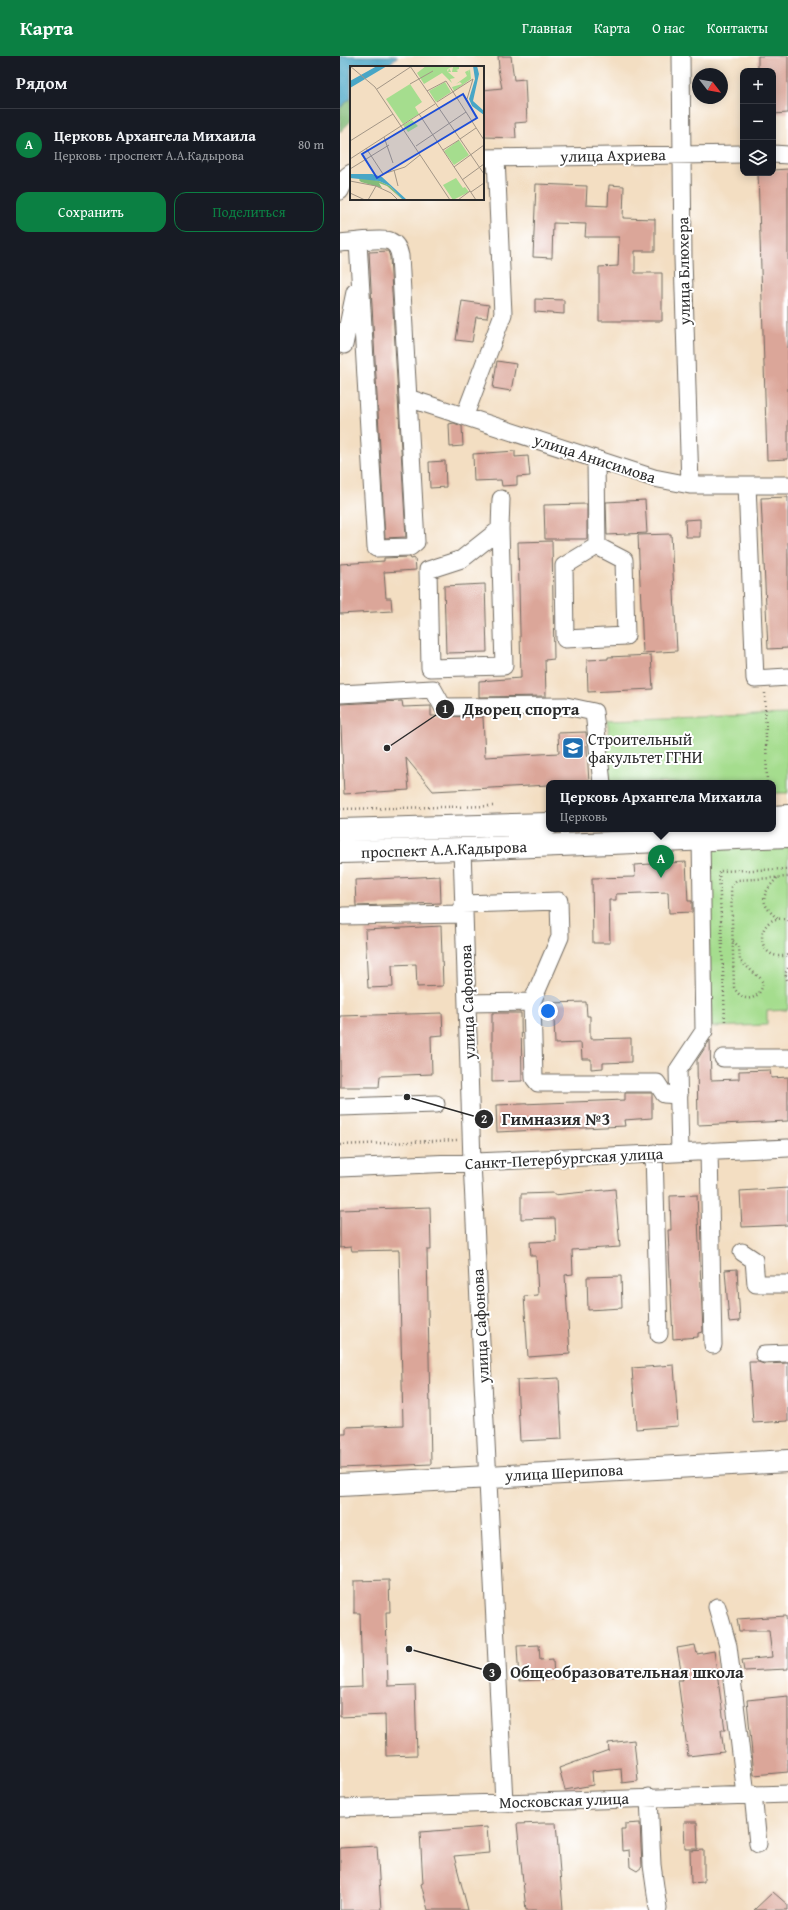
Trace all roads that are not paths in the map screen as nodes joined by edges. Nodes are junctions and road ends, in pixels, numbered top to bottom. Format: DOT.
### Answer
graph roads {
  1 [pos="681,56"];
  2 [pos="681,154"];
  3 [pos="740,154"];
  4 [pos="776,154"];
  5 [pos="788,155"];
  6 [pos="490,158"];
  7 [pos="350,174"];
  8 [pos="340,191"];
  9 [pos="358,242"];
  10 [pos="340,243"];
  11 [pos="360,272"];
  12 [pos="344,344"];
  13 [pos="408,398"];
  14 [pos="465,416"];
  15 [pos="596,459"];
  16 [pos="690,485"];
  17 [pos="747,485"];
  18 [pos="788,485"];
  19 [pos="501,499"];
  20 [pos="500,529"];
  21 [pos="597,546"];
  22 [pos="788,677"];
  23 [pos="340,694"];
  24 [pos="602,780"];
  25 [pos="788,816"];
  26 [pos="776,817"];
  27 [pos="546,824"];
  28 [pos="340,830"];
  29 [pos="788,836"];
  30 [pos="701,839"];
  31 [pos="462,849"];
  32 [pos="340,852"];
  33 [pos="464,909"];
  34 [pos="343,916"];
  35 [pos="467,1002"];
  36 [pos="532,1002"];
  37 [pos="723,1058"];
  38 [pos="788,1058"];
  39 [pos="679,1095"];
  40 [pos="436,1104"];
  41 [pos="340,1106"];
  42 [pos="788,1148"];
  43 [pos="709,1151"];
  44 [pos="680,1152"];
  45 [pos="654,1153"];
  46 [pos="472,1162"];
  47 [pos="340,1168"];
  48 [pos="742,1252"];
  49 [pos="788,1284"];
  50 [pos="659,1334"];
  51 [pos="713,1345"];
  52 [pos="788,1353"];
  53 [pos="764,1354"];
  54 [pos="788,1461"];
  55 [pos="488,1476"];
  56 [pos="340,1485"];
  57 [pos="717,1607"];
  58 [pos="788,1794"];
  59 [pos="749,1795"];
  60 [pos="649,1797"];
  61 [pos="504,1802"];
  62 [pos="340,1808"];
  63 [pos="758,1844"];
  64 [pos="658,1908"];
  1 -- 2 [label="street, улица Блюхера"];
  2 -- 3 [label="street, улица Ахриева"];
  2 -- 6 [label="street, улица Ахриева"];
  2 -- 16 [label="street, улица Блюхера"];
  4 -- 5 [label="street"];
  6 -- 14 [label="street"];
  7 -- 8 [label="street"];
  9 -- 10 [label="street"];
  9 -- 11 [label="street"];
  9 -- 13 [label="street"];
  11 -- 12 [label="street"];
  11 -- 13 [label="street"];
  13 -- 14 [label="street, улица Анисимова"];
  14 -- 15 [label="street, улица Анисимова"];
  15 -- 16 [label="street, улица Анисимова"];
  15 -- 21 [label="street"];
  16 -- 17 [label="street, улица Анисимова"];
  17 -- 18 [label="street, улица Анисимова"];
  17 -- 22 [label="street"];
  19 -- 20 [label="street"];
  20 -- 20 [label="street"];
  21 -- 21 [label="street"];
  23 -- 24 [label="street"];
  25 -- 26 [label="main road"];
  27 -- 28 [label="main road, проспект А.А.Кадырова"];
  29 -- 30 [label="main road, проспект А.А.Кадырова"];
  30 -- 31 [label="main road, проспект А.А.Кадырова"];
  30 -- 39 [label="street"];
  31 -- 32 [label="main road, проспект А.А.Кадырова"];
  31 -- 33 [label="street, улица Сафонова"];
  33 -- 34 [label="street"];
  33 -- 35 [label="street, улица Сафонова"];
  33 -- 36 [label="street"];
  35 -- 36 [label="street"];
  35 -- 46 [label="street, улица Сафонова"];
  36 -- 39 [label="street"];
  37 -- 38 [label="street"];
  39 -- 44 [label="street"];
  40 -- 41 [label="street"];
  42 -- 43 [label="street, Санкт-Петербургская улица"];
  43 -- 44 [label="street, Санкт-Петербургская улица"];
  43 -- 51 [label="street"];
  44 -- 45 [label="street, Санкт-Петербургская улица"];
  45 -- 46 [label="street, Санкт-Петербургская улица"];
  45 -- 50 [label="street"];
  46 -- 47 [label="street, Санкт-Петербургская улица"];
  46 -- 55 [label="street, улица Сафонова"];
  48 -- 49 [label="street"];
  52 -- 53 [label="street"];
  54 -- 55 [label="main road, улица Шерипова"];
  55 -- 56 [label="main road, улица Шерипова"];
  55 -- 61 [label="street, улица Сафонова"];
  57 -- 59 [label="street"];
  58 -- 59 [label="street, Московская улица"];
  59 -- 60 [label="street, Московская улица"];
  59 -- 63 [label="street"];
  60 -- 61 [label="street, Московская улица"];
  60 -- 64 [label="street"];
  61 -- 62 [label="street, Московская улица"];
}
